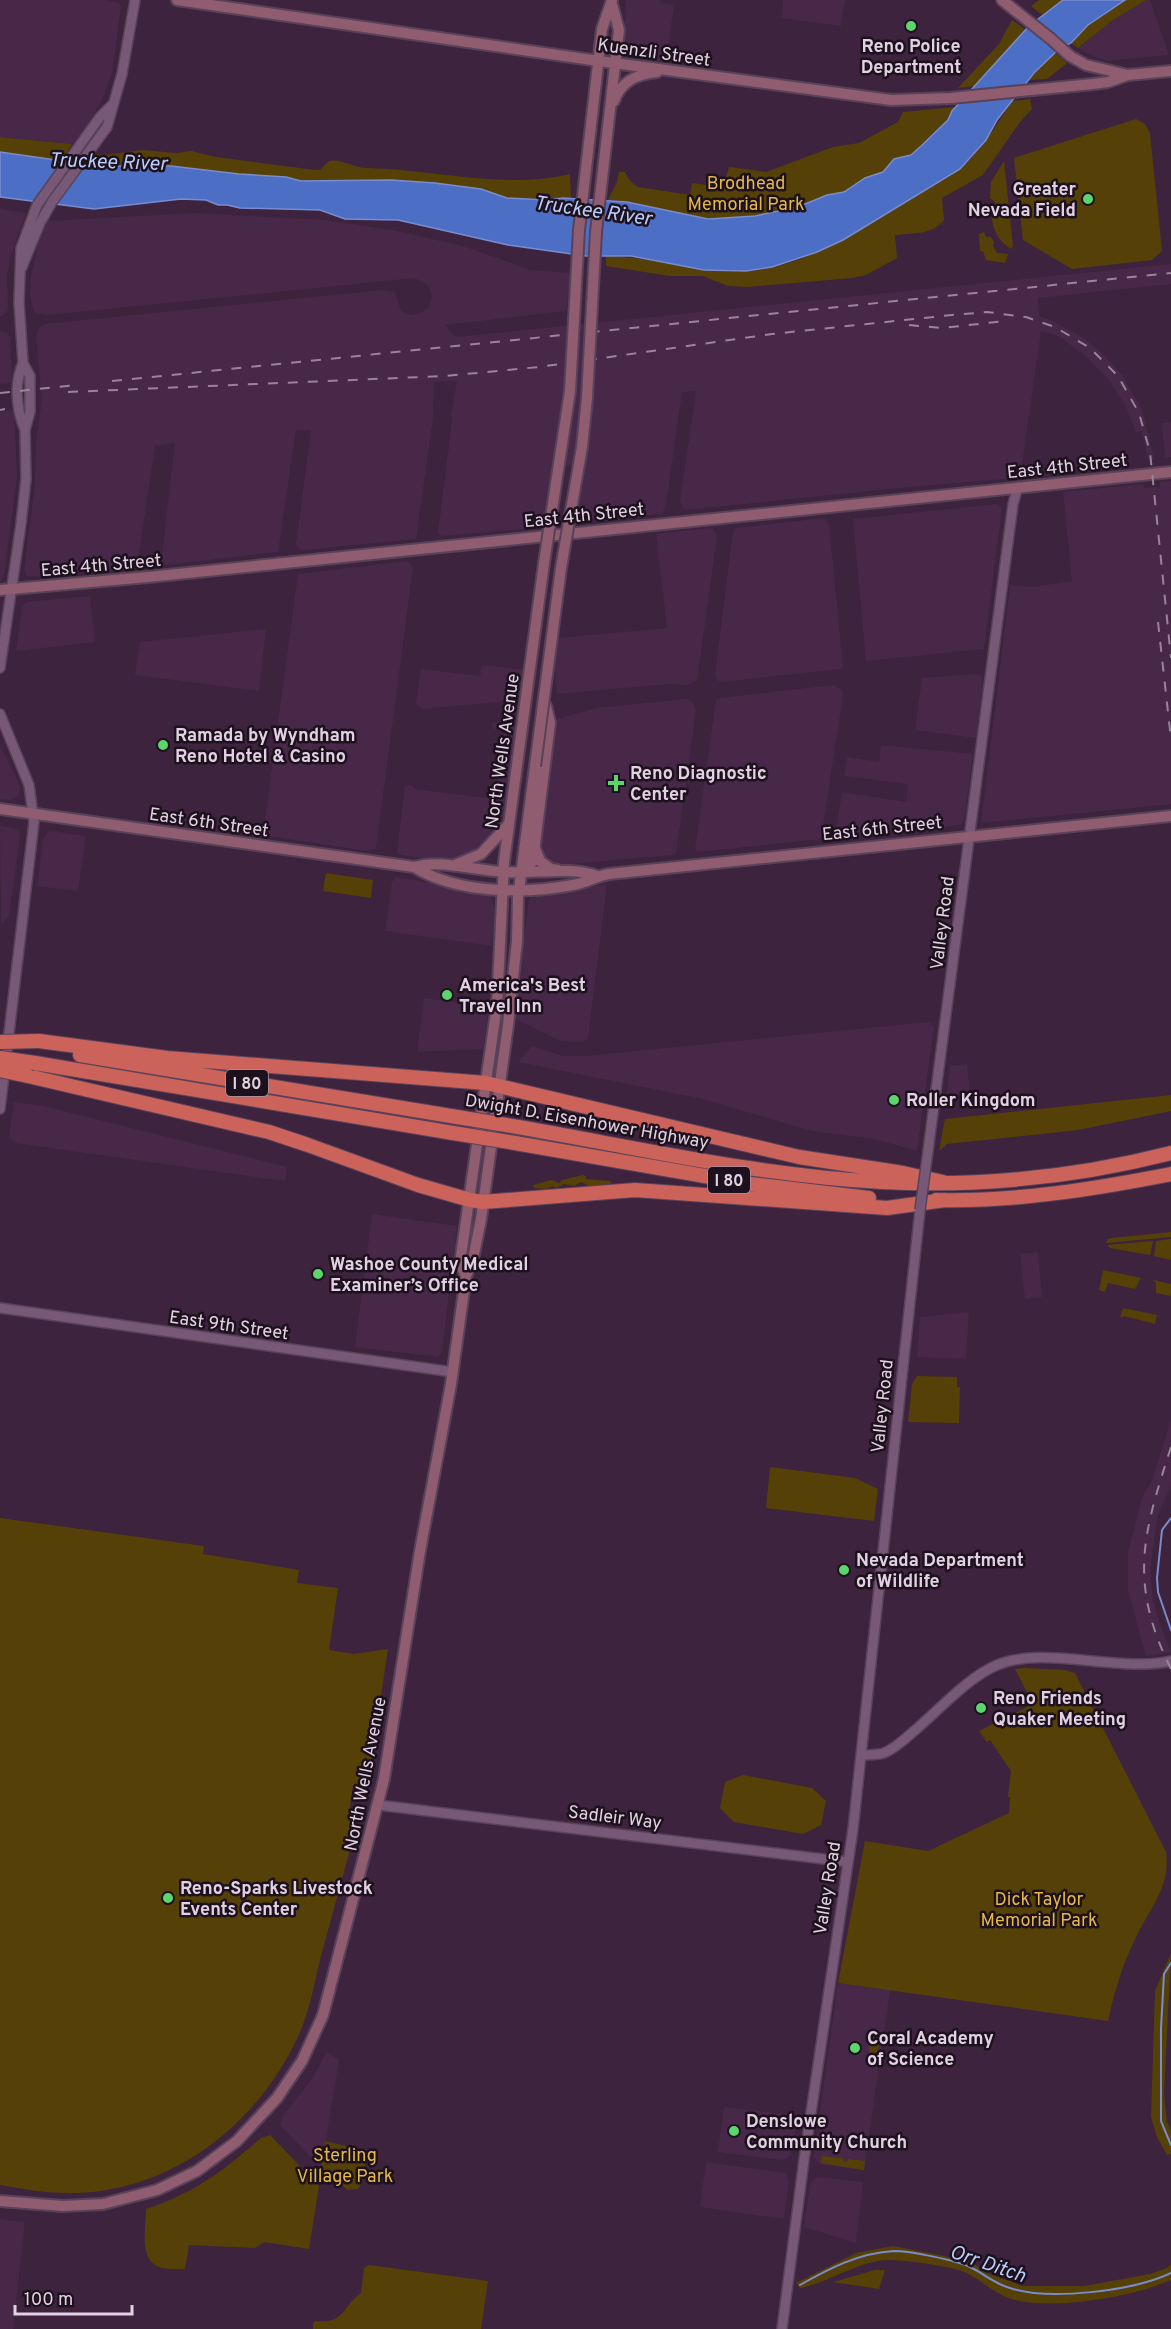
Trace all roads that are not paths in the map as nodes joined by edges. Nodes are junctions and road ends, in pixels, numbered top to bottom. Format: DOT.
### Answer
graph roads {
  1 [pos="135,0"];
  2 [pos="177,0"];
  3 [pos="1002,0"];
  4 [pos="612,2"];
  5 [pos="599,61"];
  6 [pos="616,63"];
  7 [pos="1171,70"];
  8 [pos="675,71"];
  9 [pos="1128,75"];
  10 [pos="609,119"];
  11 [pos="1171,472"];
  12 [pos="1018,488"];
  13 [pos="5,590"];
  14 [pos="0,668"];
  15 [pos="546,706"];
  16 [pos="0,714"];
  17 [pos="0,809"];
  18 [pos="34,814"];
  19 [pos="1171,816"];
  20 [pos="510,823"];
  21 [pos="970,836"];
  22 [pos="535,844"];
  23 [pos="450,865"];
  24 [pos="414,867"];
  25 [pos="562,871"];
  26 [pos="503,872"];
  27 [pos="521,873"];
  28 [pos="597,876"];
  29 [pos="502,890"];
  30 [pos="519,891"];
  31 [pos="0,1042"];
  32 [pos="38,1045"];
  33 [pos="0,1058"];
  34 [pos="0,1070"];
  35 [pos="493,1084"];
  36 [pos="0,1109"];
  37 [pos="1171,1153"];
  38 [pos="1171,1174"];
  39 [pos="943,1182"];
  40 [pos="945,1200"];
  41 [pos="476,1201"];
  42 [pos="0,1308"];
  43 [pos="453,1372"];
  44 [pos="1171,1661"];
  45 [pos="862,1755"];
  46 [pos="378,1805"];
  47 [pos="848,1862"];
  48 [pos="0,2200"];
  49 [pos="782,2329"];
  1 -- 13 [label="street"];
  2 -- 5 [label="main road, Kuenzli Street"];
  3 -- 9 [label="main road"];
  4 -- 5 [label="main road, North Wells Avenue"];
  4 -- 6 [label="main road"];
  5 -- 6 [label="main road, Kuenzli Street"];
  5 -- 20 [label="main road, North Wells Avenue, bridge"];
  6 -- 8 [label="main road, Kuenzli Street"];
  6 -- 10 [label="main road"];
  7 -- 9 [label="main road"];
  8 -- 9 [label="main road, Kuenzli Street"];
  8 -- 10 [label="main road"];
  10 -- 27 [label="main road, North Wells Avenue, bridge"];
  11 -- 12 [label="main road, East 4th Street"];
  12 -- 13 [label="main road, East 4th Street"];
  12 -- 21 [label="street, Valley Road"];
  13 -- 14 [label="street"];
  15 -- 22 [label="main road"];
  16 -- 18 [label="street"];
  17 -- 18 [label="main road, East 6th Street"];
  18 -- 24 [label="main road, East 6th Street"];
  18 -- 36 [label="street"];
  19 -- 21 [label="main road, East 6th Street"];
  20 -- 23 [label="main road"];
  20 -- 26 [label="main road, North Wells Avenue"];
  21 -- 28 [label="main road, East 6th Street"];
  21 -- 45 [label="street, Valley Road, bridge"];
  22 -- 25 [label="main road"];
  22 -- 27 [label="main road"];
  23 -- 24 [label="main road, East 6th Street"];
  23 -- 26 [label="main road, East 6th Street"];
  24 -- 29 [label="main road, East 6th Street"];
  25 -- 27 [label="main road, East 6th Street"];
  25 -- 28 [label="main road, East 6th Street"];
  26 -- 27 [label="main road, East 6th Street"];
  26 -- 29 [label="main road, North Wells Avenue"];
  27 -- 30 [label="main road, North Wells Avenue"];
  28 -- 30 [label="main road, East 6th Street"];
  29 -- 30 [label="main road, East 6th Street"];
  29 -- 35 [label="main road, North Wells Avenue"];
  30 -- 35 [label="main road, North Wells Avenue"];
  31 -- 32 [label="highway, Dwight D. Eisenhower Highway / I 80, bridge"];
  32 -- 35 [label="highway"];
  32 -- 39 [label="highway, Dwight D. Eisenhower Highway / I 80, bridge"];
  33 -- 40 [label="highway, Dwight D. Eisenhower Highway / I 80, bridge"];
  34 -- 41 [label="highway, bridge"];
  35 -- 39 [label="highway"];
  35 -- 41 [label="main road, North Wells Avenue"];
  37 -- 39 [label="highway, Dwight D. Eisenhower Highway / I 80"];
  38 -- 40 [label="highway, Dwight D. Eisenhower Highway / I 80"];
  40 -- 41 [label="highway"];
  41 -- 43 [label="main road, North Wells Avenue"];
  42 -- 43 [label="street, East 9th Street"];
  43 -- 46 [label="main road, North Wells Avenue"];
  44 -- 45 [label="street"];
  45 -- 47 [label="street, Valley Road"];
  46 -- 47 [label="street, Sadleir Way"];
  46 -- 48 [label="main road, North Wells Avenue"];
  47 -- 49 [label="street, Valley Road"];
}
